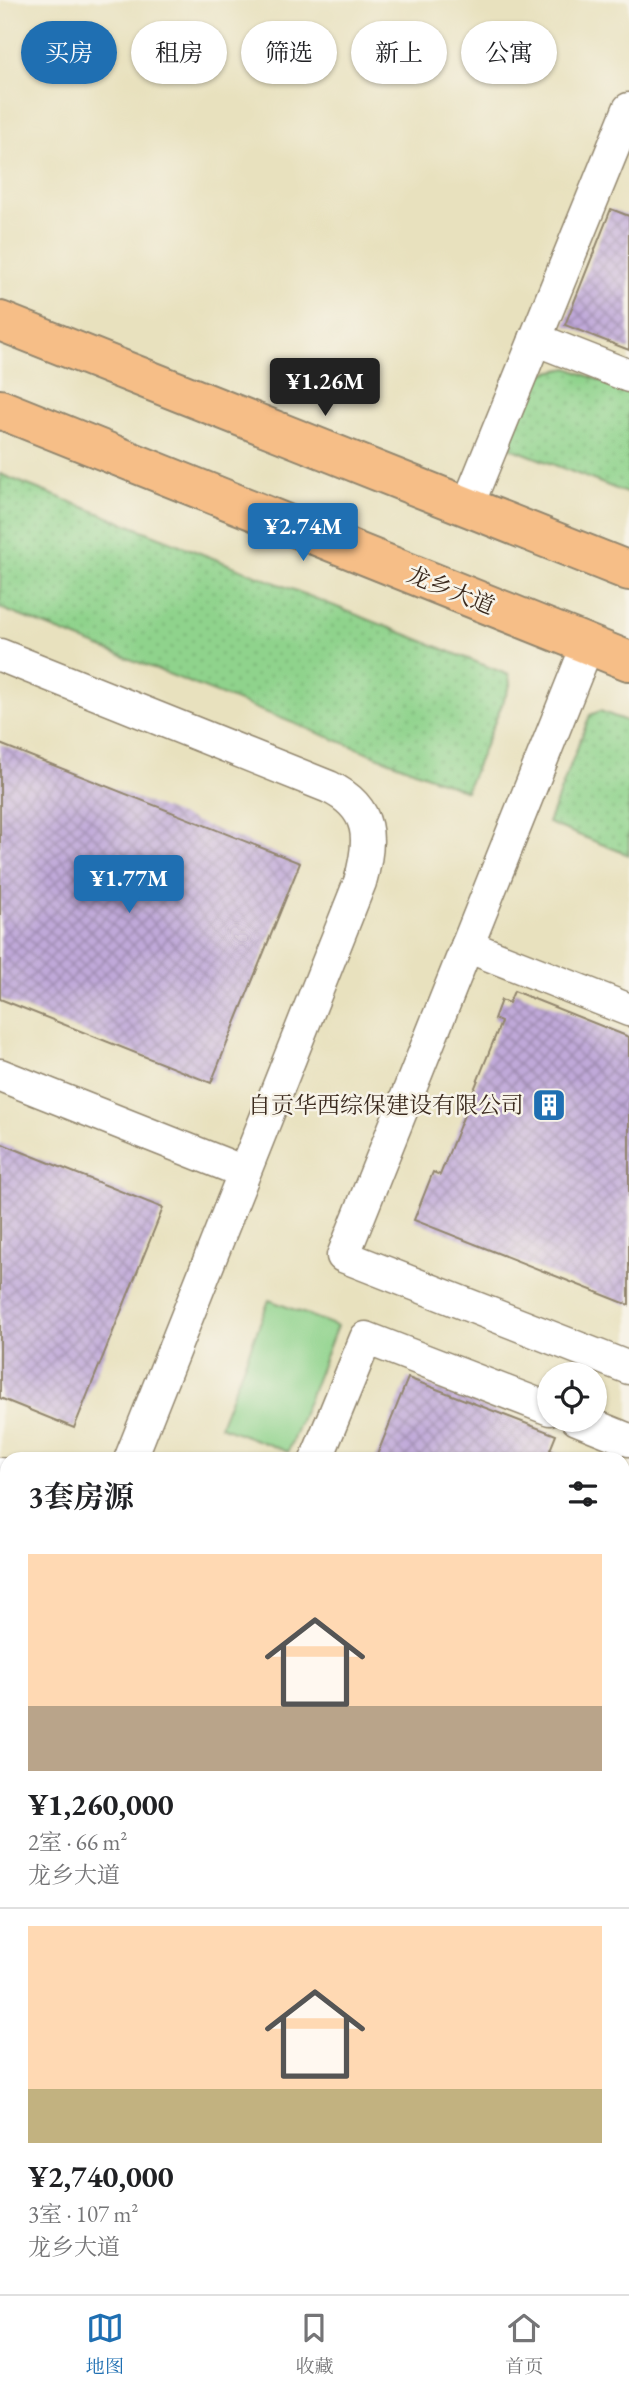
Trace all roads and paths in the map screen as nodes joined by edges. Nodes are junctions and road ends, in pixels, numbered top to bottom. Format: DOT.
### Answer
graph roads {
  1 [pos="628,115"];
  2 [pos="0,321"];
  3 [pos="535,339"];
  4 [pos="629,376"];
  5 [pos="0,409"];
  6 [pos="467,507"];
  7 [pos="629,571"];
  8 [pos="588,644"];
  9 [pos="0,655"];
  10 [pos="629,661"];
  11 [pos="467,946"];
  12 [pos="629,1010"];
  13 [pos="0,1076"];
  14 [pos="244,1172"];
  15 [pos="629,1368"];
  16 [pos="537,1404"];
  17 [pos="607,1431"];
  18 [pos="629,1440"];
  19 [pos="133,1452"];
  20 [pos="319,1452"];
  1 -- 3 [label="lane"];
  2 -- 6 [label="main road"];
  3 -- 4 [label="lane"];
  3 -- 6 [label="lane"];
  5 -- 8 [label="main road, 龙乡大道"];
  6 -- 7 [label="main road"];
  8 -- 10 [label="main road, 龙乡大道"];
  8 -- 11 [label="lane"];
  9 -- 14 [label="lane"];
  11 -- 12 [label="lane"];
  11 -- 15 [label="lane"];
  13 -- 14 [label="lane"];
  14 -- 19 [label="lane"];
  16 -- 20 [label="lane"];
  17 -- 18 [label="lane"];
}
